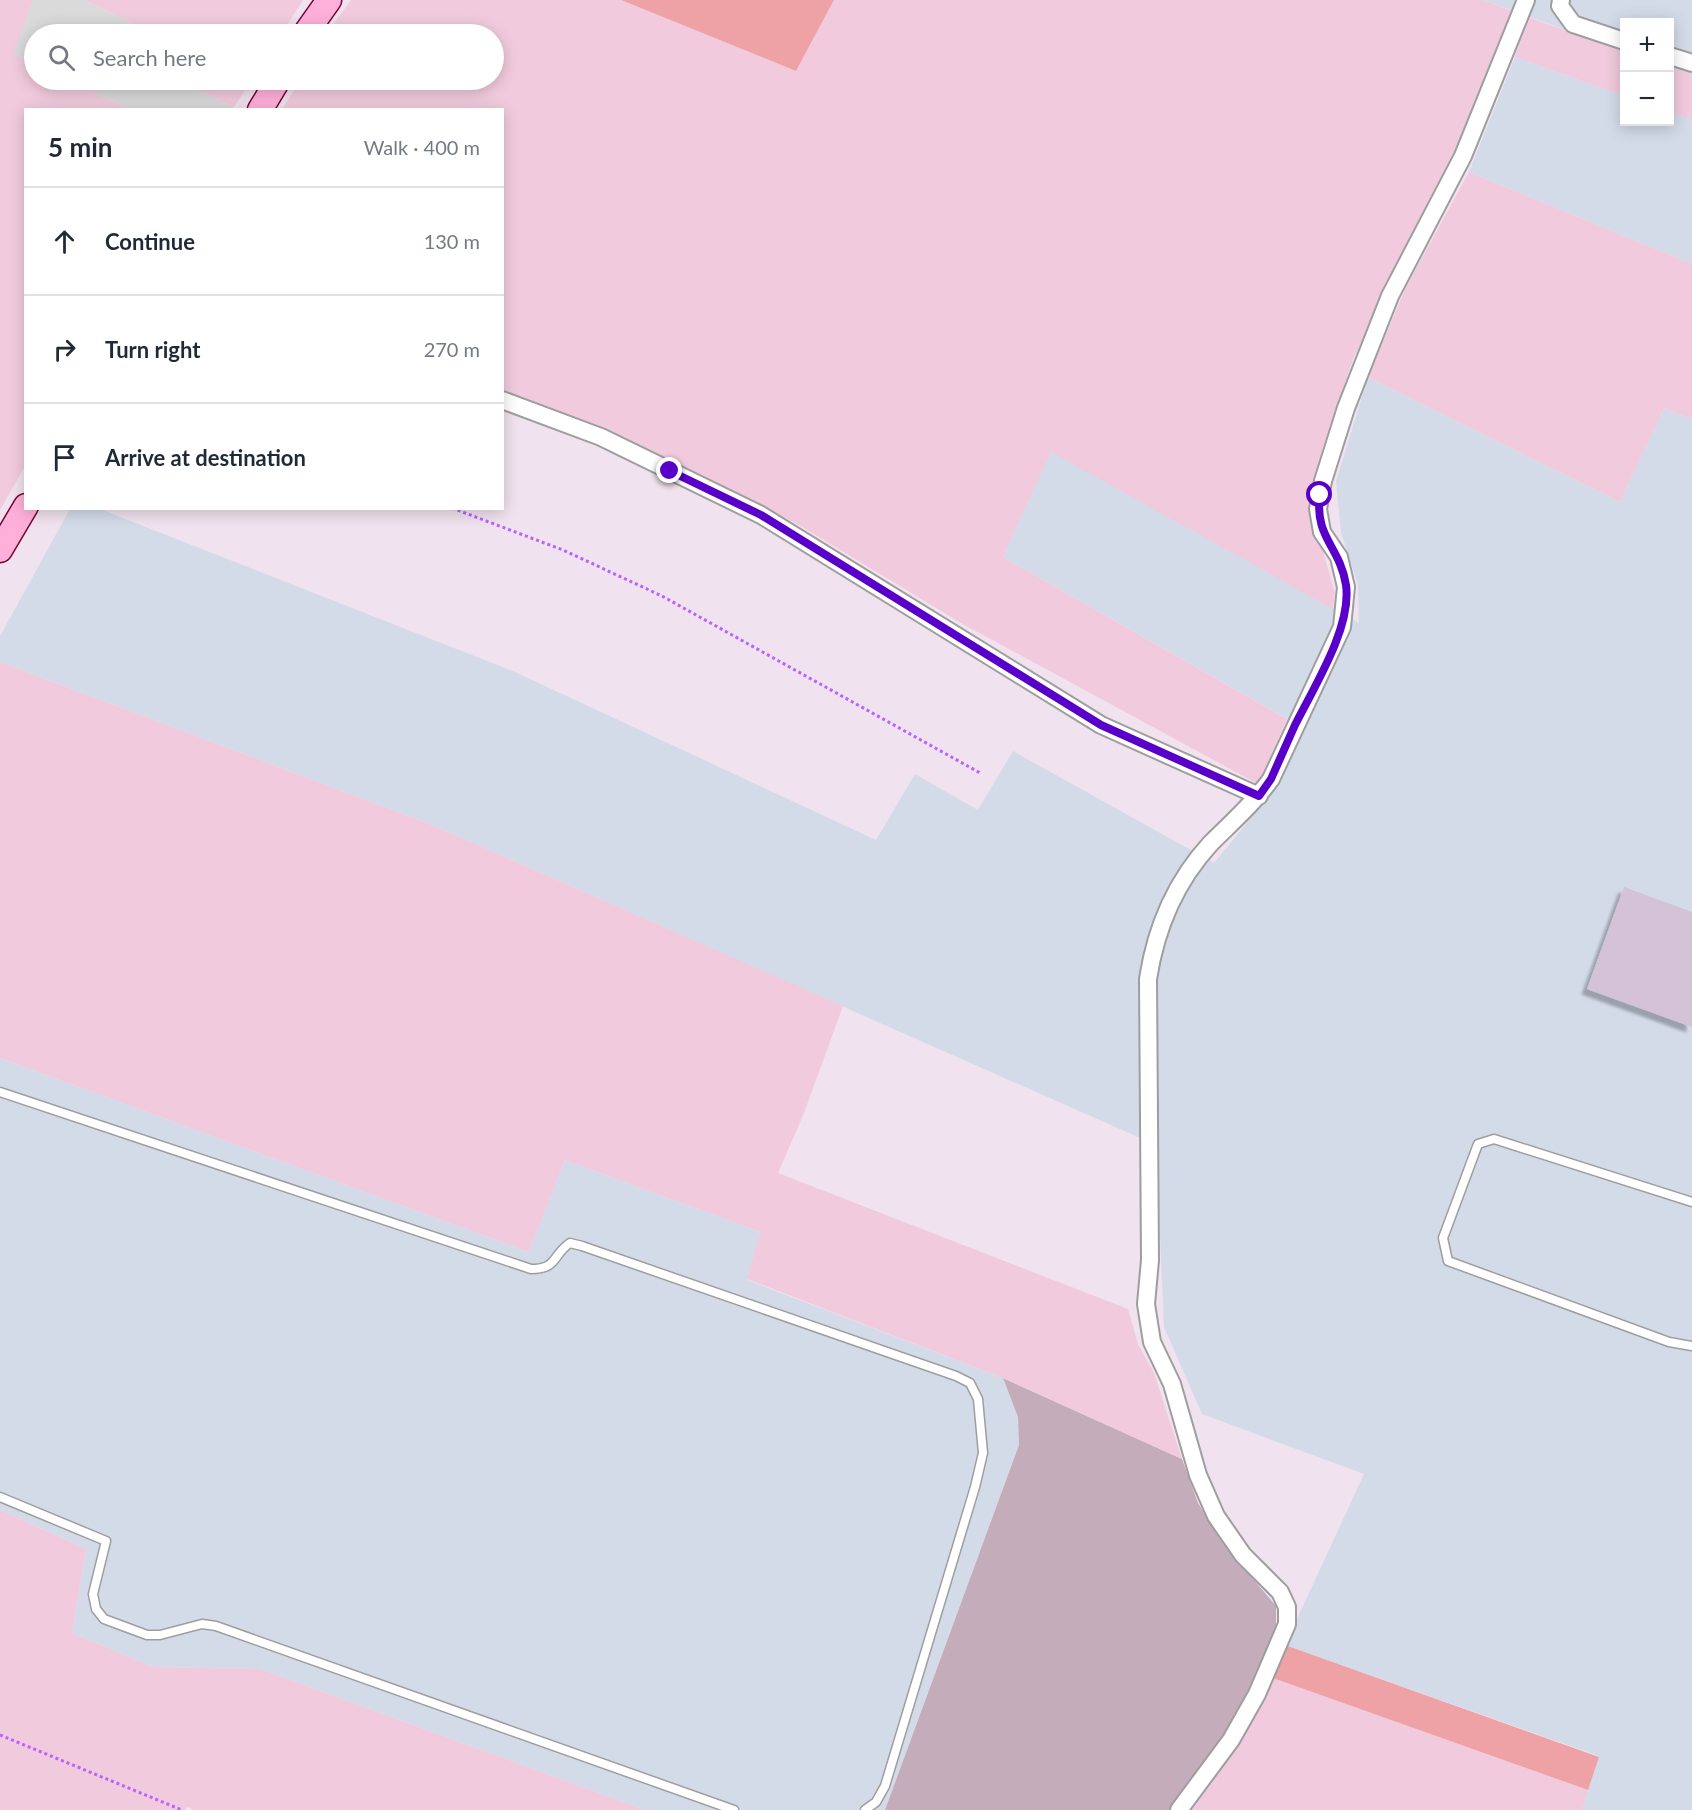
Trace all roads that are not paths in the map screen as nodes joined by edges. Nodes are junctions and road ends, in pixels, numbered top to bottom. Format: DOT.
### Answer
graph roads {
  1 [pos="1526,0"];
  2 [pos="1562,0"];
  3 [pos="329,1"];
  4 [pos="312,24"];
  5 [pos="1620,40"];
  6 [pos="1674,57"];
  7 [pos="1692,63"];
  8 [pos="272,90"];
  9 [pos="261,108"];
  10 [pos="504,401"];
  11 [pos="24,509"];
  12 [pos="0,550"];
  13 [pos="1259,796"];
  14 [pos="0,1092"];
  15 [pos="1692,1202"];
  16 [pos="1692,1346"];
  17 [pos="0,1497"];
  18 [pos="734,1810"];
  19 [pos="864,1810"];
  20 [pos="1179,1810"];
  1 -- 13 [label="street"];
  2 -- 5 [label="street"];
  3 -- 4 [label="main road"];
  6 -- 7 [label="street"];
  8 -- 9 [label="main road"];
  10 -- 13 [label="street"];
  11 -- 12 [label="main road"];
  13 -- 20 [label="street"];
  14 -- 19 [label="lane"];
  15 -- 16 [label="lane"];
  17 -- 18 [label="lane"];
}
